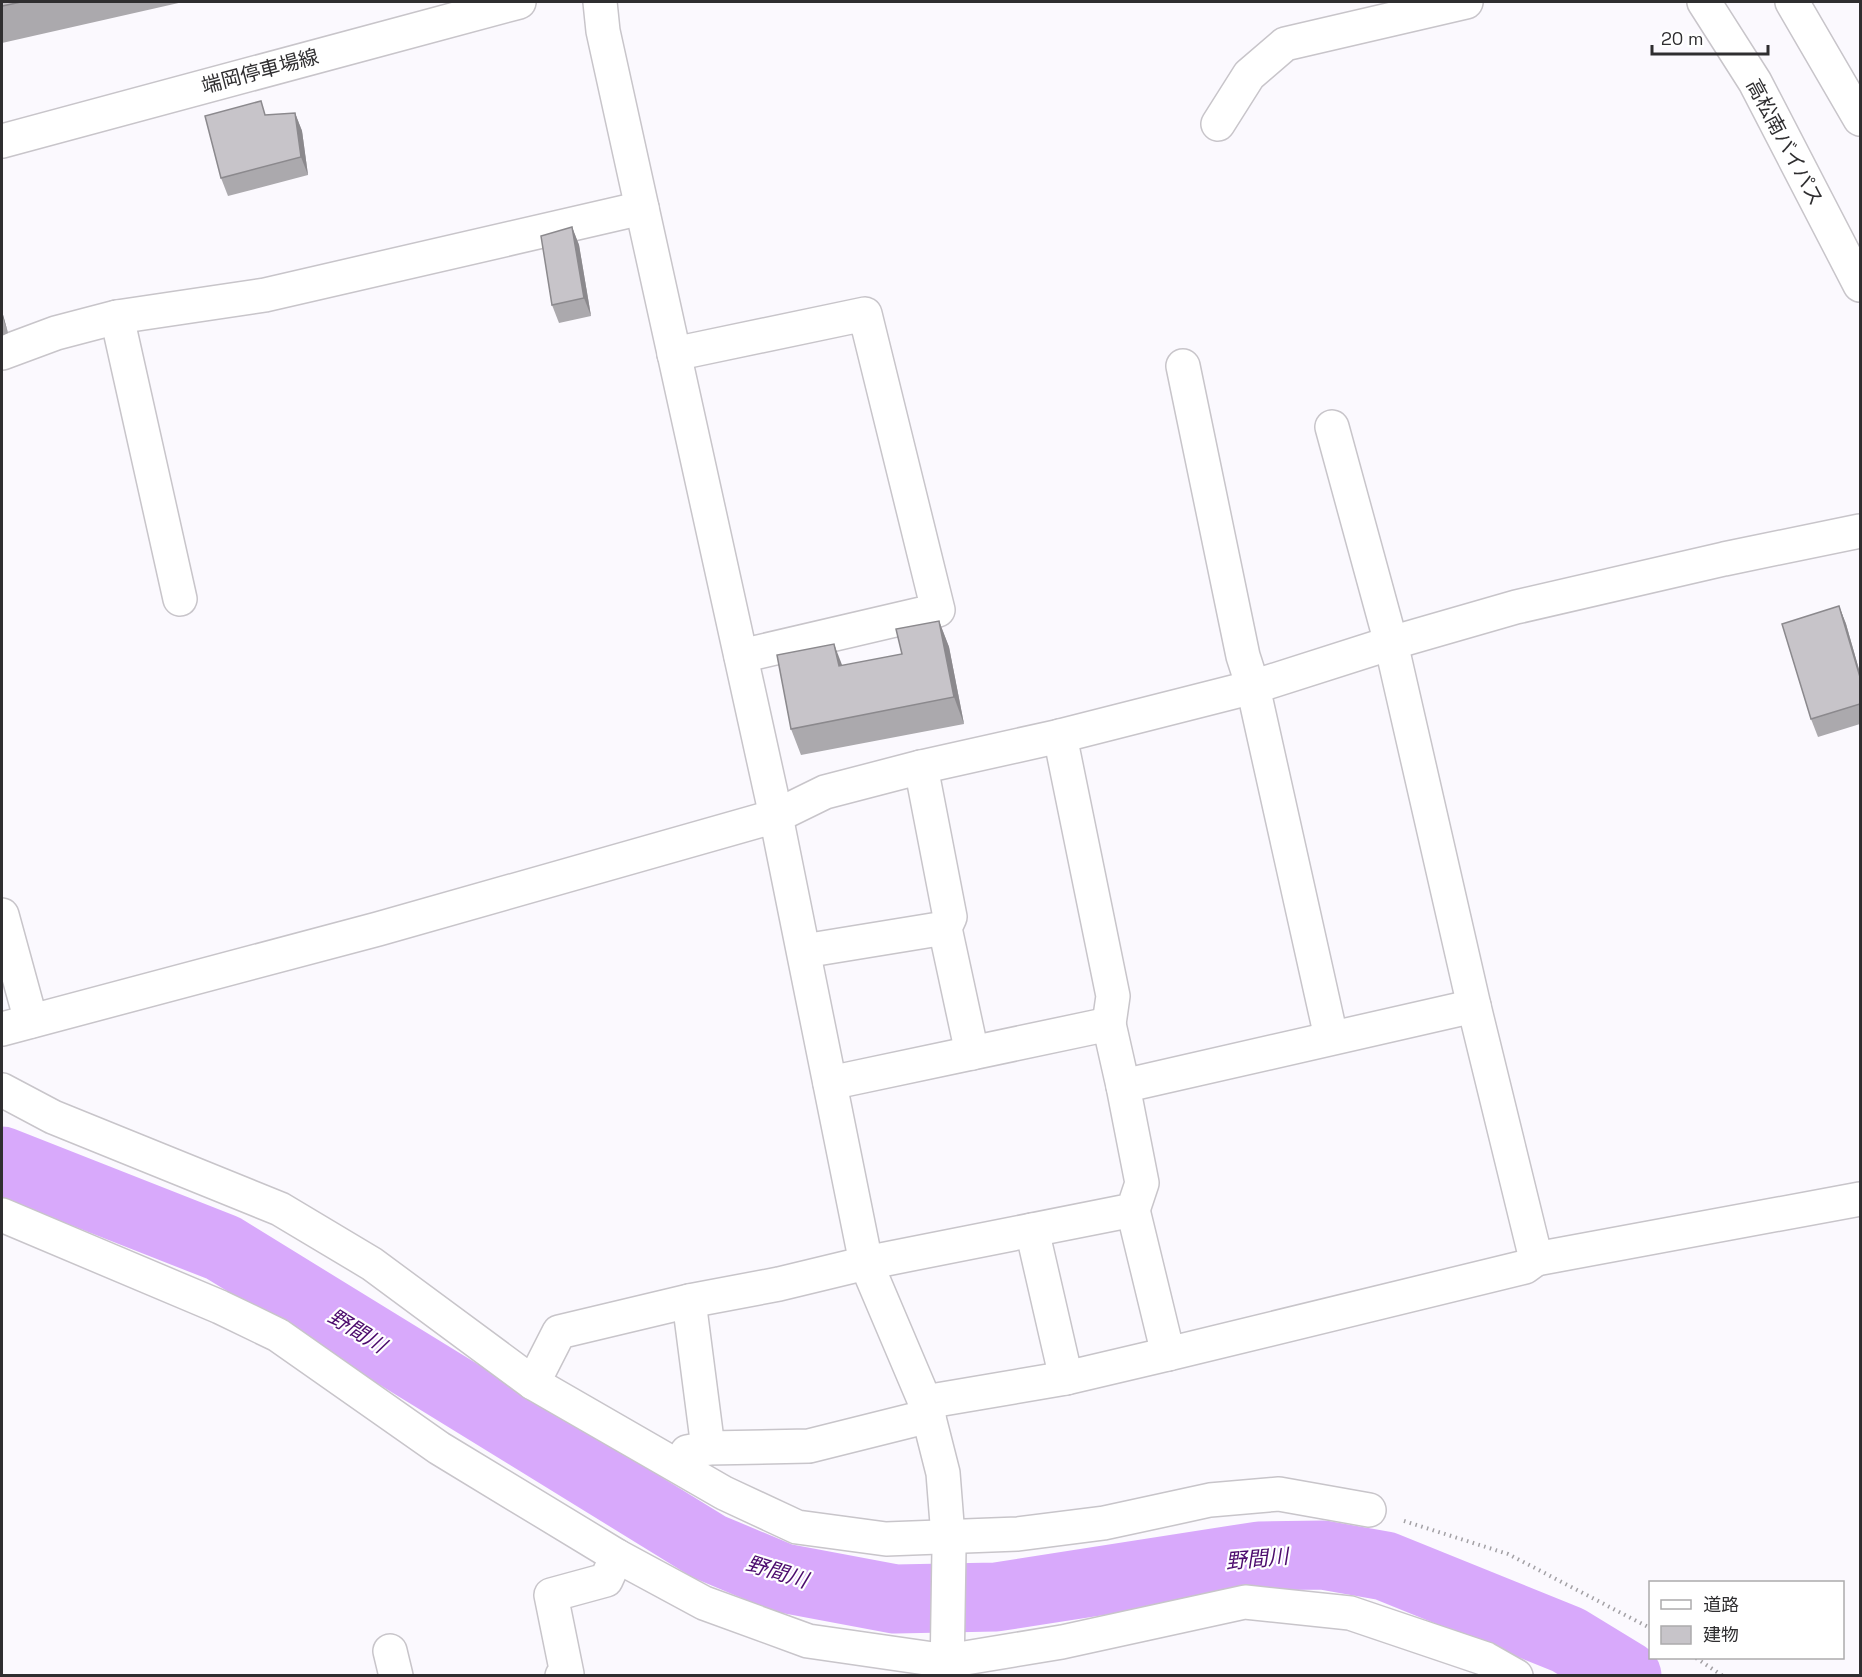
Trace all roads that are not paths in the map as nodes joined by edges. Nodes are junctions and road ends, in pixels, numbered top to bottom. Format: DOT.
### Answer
graph roads {
  1 [pos="519,2"];
  2 [pos="600,2"];
  3 [pos="1466,2"];
  4 [pos="1704,2"];
  5 [pos="1792,2"];
  6 [pos="1860,119"];
  7 [pos="1218,124"];
  8 [pos="2,141"];
  9 [pos="642,208"];
  10 [pos="1860,285"];
  11 [pos="117,317"];
  12 [pos="2,353"];
  13 [pos="674,354"];
  14 [pos="1184,366"];
  15 [pos="1332,427"];
  16 [pos="1860,531"];
  17 [pos="180,598"];
  18 [pos="1390,643"];
  19 [pos="741,656"];
  20 [pos="1253,687"];
  21 [pos="1060,736"];
  22 [pos="921,767"];
  23 [pos="776,816"];
  24 [pos="2,915"];
  25 [pos="945,928"];
  26 [pos="804,951"];
  27 [pos="1474,1005"];
  28 [pos="1109,1024"];
  29 [pos="16,1025"];
  30 [pos="1331,1037"];
  31 [pos="972,1053"];
  32 [pos="830,1083"];
  33 [pos="1123,1086"];
  34 [pos="2,1090"];
  35 [pos="1860,1199"];
  36 [pos="1132,1210"];
  37 [pos="2,1215"];
  38 [pos="1032,1230"];
  39 [pos="1536,1259"];
  40 [pos="866,1263"];
  41 [pos="689,1301"];
  42 [pos="1168,1354"];
  43 [pos="1066,1378"];
  44 [pos="533,1383"];
  45 [pos="927,1409"];
  46 [pos="708,1448"];
  47 [pos="662,1456"];
  48 [pos="1369,1510"];
  49 [pos="949,1543"];
  50 [pos="617,1556"];
  51 [pos="947,1660"];
  52 [pos="562,1676"];
  53 [pos="1516,1676"];
  1 -- 8 [label="main road, 端岡停車場線"];
  2 -- 9 [label="main road"];
  3 -- 7 [label="main road"];
  4 -- 10 [label="main road, 高松南バイパス"];
  5 -- 6 [label="main road"];
  9 -- 11 [label="main road"];
  9 -- 13 [label="main road"];
  11 -- 12 [label="main road"];
  11 -- 17 [label="main road"];
  13 -- 19 [label="main road"];
  13 -- 19 [label="main road"];
  14 -- 20 [label="main road"];
  15 -- 18 [label="main road"];
  16 -- 18 [label="main road"];
  18 -- 20 [label="main road"];
  18 -- 27 [label="main road"];
  19 -- 23 [label="main road"];
  20 -- 21 [label="main road"];
  20 -- 30 [label="main road"];
  21 -- 22 [label="main road"];
  21 -- 28 [label="main road"];
  22 -- 23 [label="main road"];
  22 -- 25 [label="main road"];
  23 -- 26 [label="main road"];
  23 -- 29 [label="main road"];
  24 -- 29 [label="main road"];
  25 -- 26 [label="main road"];
  25 -- 31 [label="main road"];
  26 -- 32 [label="main road"];
  27 -- 30 [label="main road"];
  27 -- 39 [label="main road"];
  28 -- 31 [label="main road"];
  28 -- 33 [label="main road"];
  30 -- 33 [label="main road"];
  31 -- 32 [label="main road"];
  32 -- 40 [label="main road"];
  33 -- 36 [label="main road"];
  34 -- 44 [label="main road"];
  35 -- 39 [label="main road"];
  36 -- 38 [label="main road"];
  36 -- 42 [label="main road"];
  37 -- 50 [label="main road"];
  38 -- 40 [label="main road"];
  38 -- 43 [label="main road"];
  39 -- 42 [label="main road"];
  40 -- 41 [label="main road"];
  40 -- 45 [label="main road"];
  41 -- 44 [label="main road"];
  41 -- 46 [label="main road"];
  42 -- 43 [label="main road"];
  43 -- 45 [label="main road"];
  44 -- 47 [label="main road"];
  45 -- 46 [label="main road"];
  45 -- 49 [label="main road"];
  46 -- 47 [label="main road"];
  47 -- 49 [label="main road"];
  48 -- 49 [label="main road"];
  49 -- 51 [label="main road"];
  50 -- 51 [label="main road"];
  50 -- 52 [label="main road"];
  51 -- 53 [label="main road"];
}
